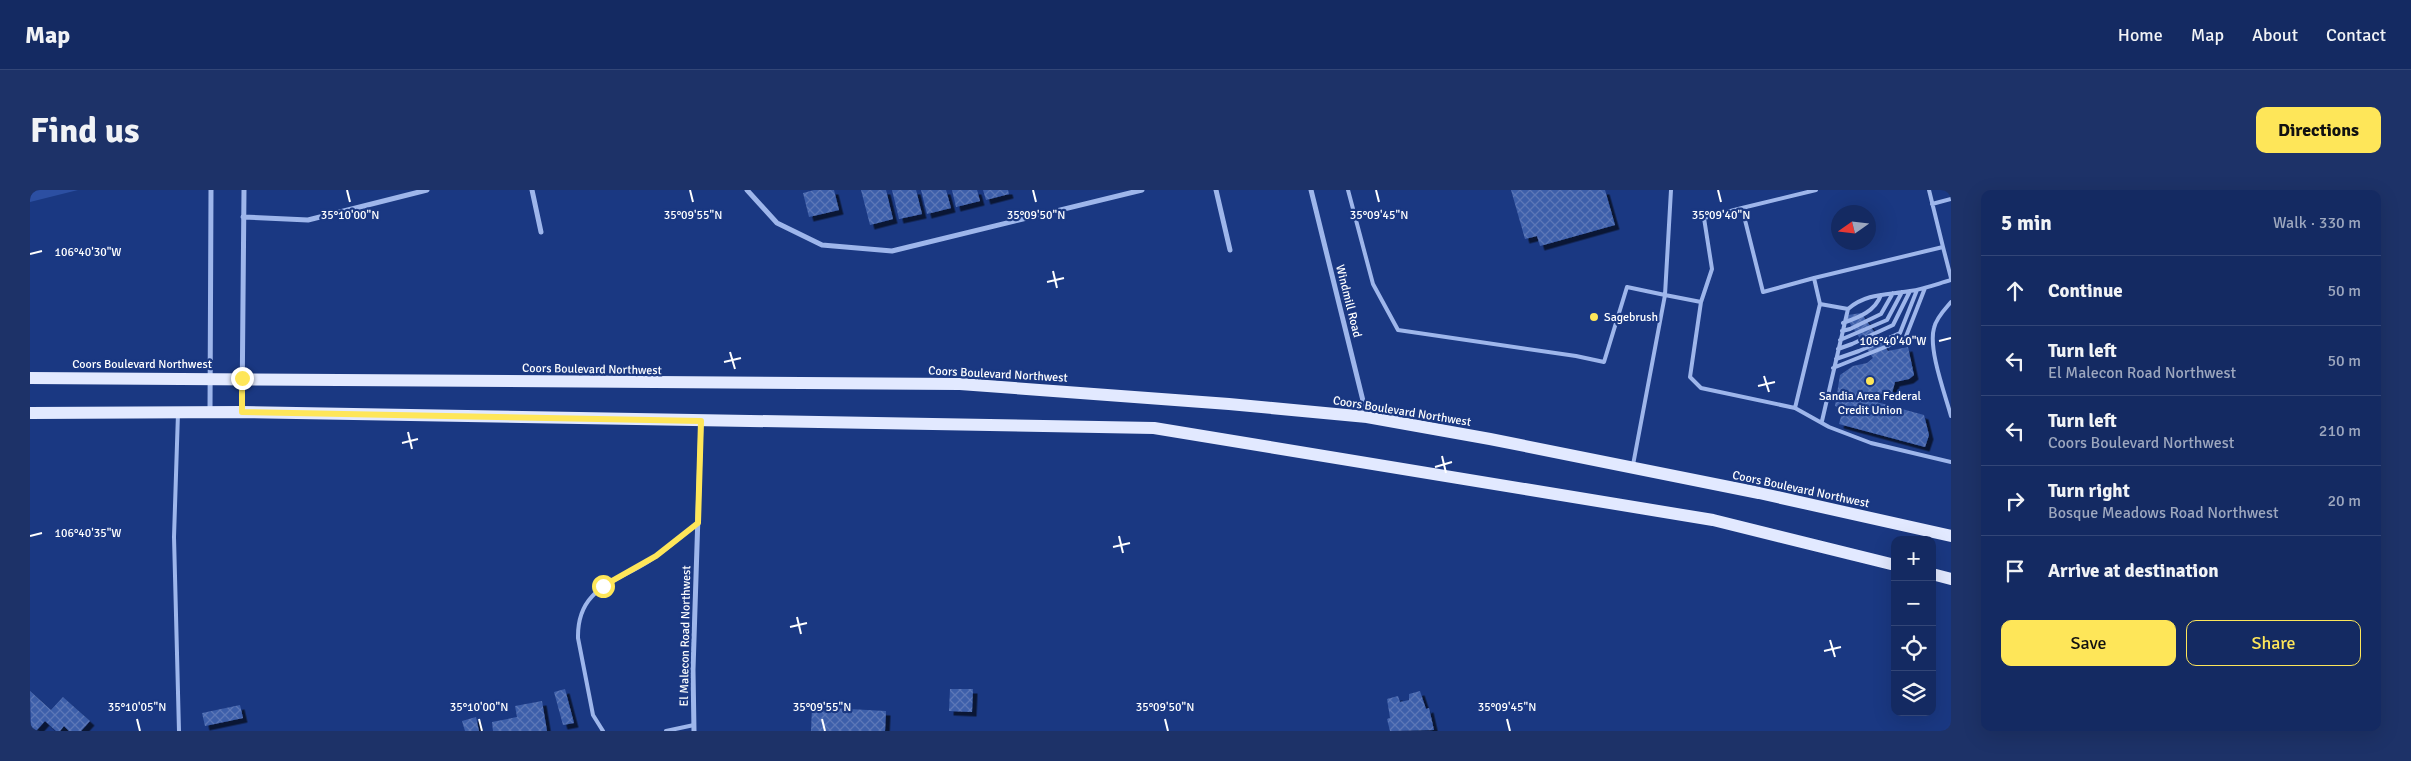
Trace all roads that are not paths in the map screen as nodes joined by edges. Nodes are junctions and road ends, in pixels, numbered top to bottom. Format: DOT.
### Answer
graph roads {
  1 [pos="211,190"];
  2 [pos="244,190"];
  3 [pos="428,190"];
  4 [pos="532,190"];
  5 [pos="747,190"];
  6 [pos="1142,190"];
  7 [pos="1216,190"];
  8 [pos="1311,190"];
  9 [pos="1348,190"];
  10 [pos="1671,190"];
  11 [pos="1816,190"];
  12 [pos="1929,190"];
  13 [pos="1951,199"];
  14 [pos="1932,204"];
  15 [pos="1742,208"];
  16 [pos="243,218"];
  17 [pos="541,232"];
  18 [pos="1943,248"];
  19 [pos="1230,250"];
  20 [pos="1814,278"];
  21 [pos="1951,279"];
  22 [pos="1925,288"];
  23 [pos="1917,290"];
  24 [pos="1910,291"];
  25 [pos="1902,292"];
  26 [pos="1893,293"];
  27 [pos="1665,295"];
  28 [pos="1881,295"];
  29 [pos="1701,302"];
  30 [pos="1951,302"];
  31 [pos="1820,304"];
  32 [pos="1848,309"];
  33 [pos="1843,323"];
  34 [pos="1842,331"];
  35 [pos="1840,340"];
  36 [pos="1838,349"];
  37 [pos="1836,359"];
  38 [pos="1834,368"];
  39 [pos="30,378"];
  40 [pos="210,378"];
  41 [pos="242,378"];
  42 [pos="1795,408"];
  43 [pos="178,412"];
  44 [pos="210,412"];
  45 [pos="242,412"];
  46 [pos="30,413"];
  47 [pos="1951,416"];
  48 [pos="1367,417"];
  49 [pos="701,421"];
  50 [pos="1822,421"];
  51 [pos="1951,462"];
  52 [pos="1633,467"];
  53 [pos="698,523"];
  54 [pos="1951,536"];
  55 [pos="1891,564"];
  56 [pos="1936,575"];
  57 [pos="1951,579"];
  58 [pos="694,728"];
  59 [pos="179,731"];
  60 [pos="603,731"];
  61 [pos="666,731"];
  1 -- 40 [label="street"];
  2 -- 16 [label="street"];
  3 -- 16 [label="street"];
  4 -- 17 [label="street"];
  5 -- 6 [label="street"];
  7 -- 19 [label="street"];
  8 -- 48 [label="street, Windmill Road"];
  9 -- 27 [label="lane"];
  10 -- 27 [label="lane"];
  11 -- 15 [label="lane"];
  12 -- 14 [label="lane"];
  13 -- 14 [label="lane"];
  14 -- 18 [label="lane"];
  15 -- 20 [label="lane"];
  15 -- 29 [label="lane"];
  16 -- 41 [label="street"];
  18 -- 20 [label="lane"];
  18 -- 21 [label="lane"];
  20 -- 31 [label="lane"];
  21 -- 22 [label="lane"];
  22 -- 23 [label="lane"];
  22 -- 38 [label="lane"];
  23 -- 24 [label="lane"];
  23 -- 37 [label="lane"];
  24 -- 25 [label="lane"];
  24 -- 36 [label="lane"];
  25 -- 26 [label="lane"];
  25 -- 35 [label="lane"];
  26 -- 28 [label="lane"];
  26 -- 34 [label="lane"];
  27 -- 29 [label="lane"];
  27 -- 52 [label="lane"];
  28 -- 32 [label="lane"];
  28 -- 33 [label="lane"];
  29 -- 42 [label="lane"];
  30 -- 47 [label="lane"];
  31 -- 32 [label="lane"];
  31 -- 42 [label="lane"];
  32 -- 33 [label="lane"];
  33 -- 34 [label="lane"];
  34 -- 35 [label="lane"];
  35 -- 36 [label="lane"];
  36 -- 37 [label="lane"];
  37 -- 38 [label="lane"];
  38 -- 50 [label="lane"];
  39 -- 40 [label="main road, Coors Boulevard Northwest"];
  40 -- 41 [label="main road, Coors Boulevard Northwest"];
  40 -- 44 [label="street"];
  41 -- 45 [label="street"];
  41 -- 48 [label="main road, Coors Boulevard Northwest"];
  42 -- 50 [label="lane"];
  43 -- 44 [label="main road"];
  43 -- 46 [label="main road"];
  43 -- 59 [label="lane"];
  44 -- 45 [label="main road"];
  45 -- 49 [label="main road"];
  48 -- 52 [label="main road, Coors Boulevard Northwest"];
  49 -- 53 [label="street, El Malecon Road Northwest"];
  49 -- 55 [label="main road"];
  50 -- 51 [label="lane"];
  52 -- 54 [label="main road, Coors Boulevard Northwest"];
  53 -- 58 [label="street, El Malecon Road Northwest"];
  53 -- 60 [label="lane"];
  56 -- 57 [label="main road"];
  58 -- 61 [label="lane"];
}
